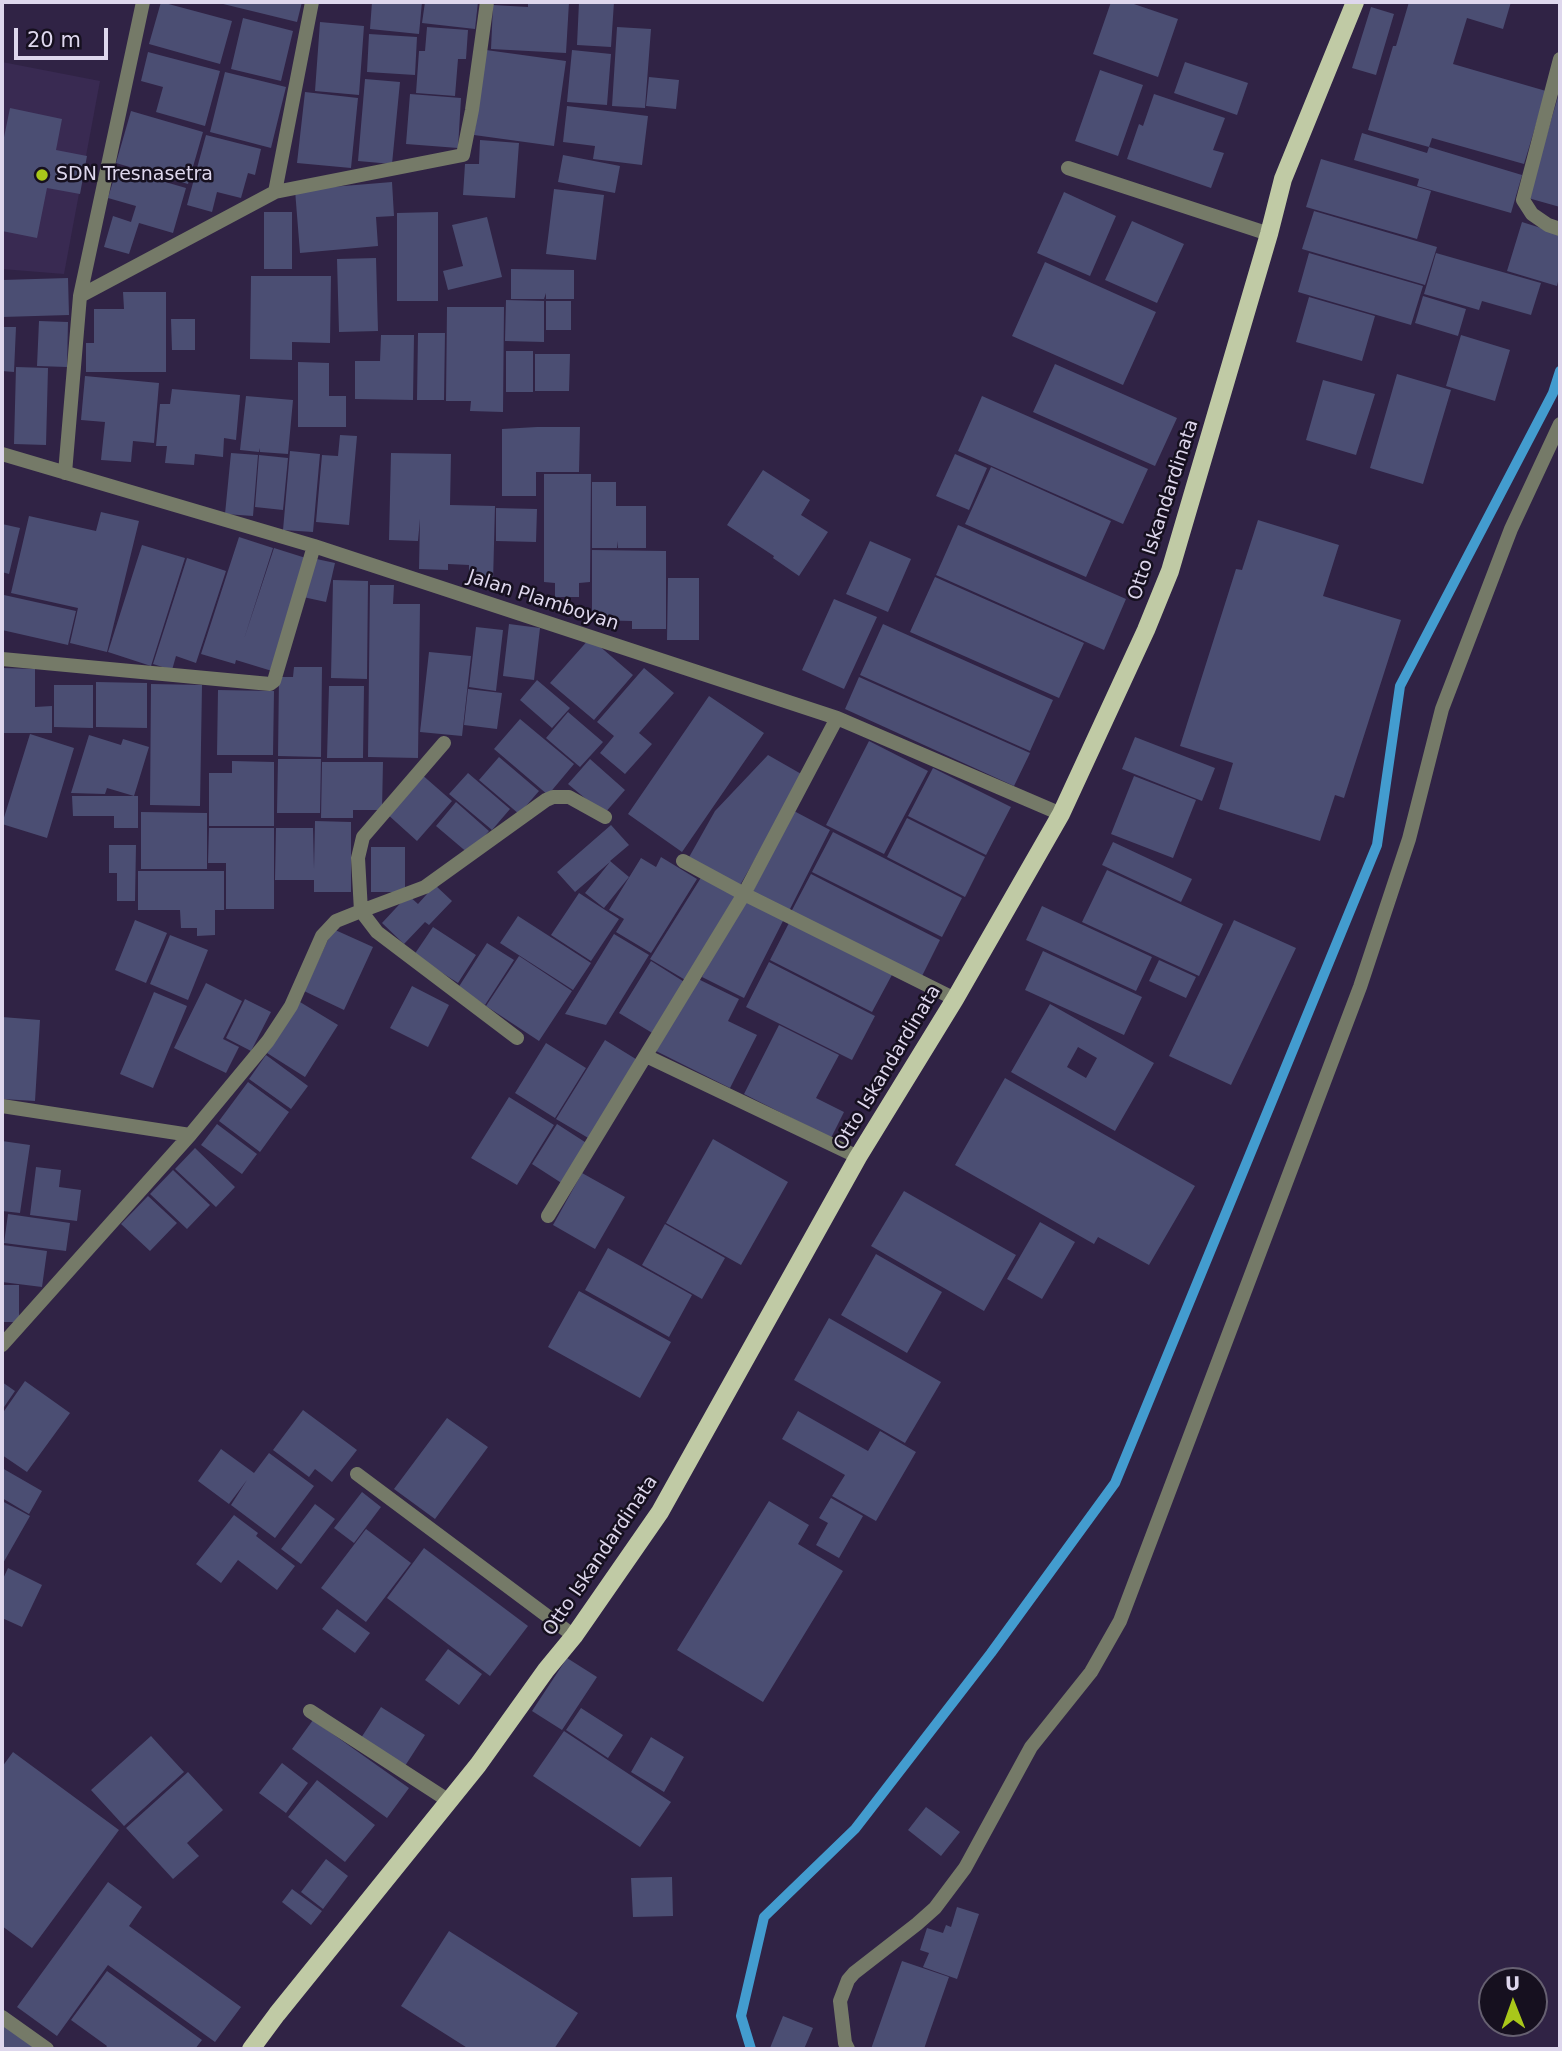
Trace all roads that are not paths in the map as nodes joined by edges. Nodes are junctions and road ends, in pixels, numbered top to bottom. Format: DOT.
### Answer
graph roads {
  1 [pos="143,2"];
  2 [pos="312,2"];
  3 [pos="488,2"];
  4 [pos="1355,2"];
  5 [pos="1560,59"];
  6 [pos="1068,168"];
  7 [pos="275,192"];
  8 [pos="1554,227"];
  9 [pos="1269,234"];
  10 [pos="80,296"];
  11 [pos="1560,424"];
  12 [pos="2,454"];
  13 [pos="65,473"];
  14 [pos="314,546"];
  15 [pos="2,659"];
  16 [pos="837,718"];
  17 [pos="443,743"];
  18 [pos="1061,814"];
  19 [pos="606,817"];
  20 [pos="683,861"];
  21 [pos="744,894"];
  22 [pos="361,911"];
  23 [pos="955,999"];
  24 [pos="517,1038"];
  25 [pos="646,1056"];
  26 [pos="2,1106"];
  27 [pos="190,1135"];
  28 [pos="858,1157"];
  29 [pos="548,1216"];
  30 [pos="2,1345"];
  31 [pos="356,1474"];
  32 [pos="574,1636"];
  33 [pos="310,1711"];
  34 [pos="449,1801"];
  35 [pos="2,2017"];
  36 [pos="846,2046"];
  37 [pos="47,2049"];
  38 [pos="251,2049"];
  1 -- 10 [label="street"];
  2 -- 7 [label="street"];
  3 -- 7 [label="street"];
  4 -- 9 [label="main road, Otto Iskandardinata"];
  5 -- 8 [label="street"];
  6 -- 9 [label="street"];
  7 -- 10 [label="street"];
  9 -- 18 [label="main road, Otto Iskandardinata"];
  10 -- 13 [label="street"];
  11 -- 36 [label="street"];
  12 -- 13 [label="street, Jalan Plamboyan"];
  13 -- 14 [label="street, Jalan Plamboyan"];
  14 -- 15 [label="street"];
  14 -- 16 [label="street, Jalan Plamboyan"];
  16 -- 18 [label="street, Jalan Plamboyan"];
  16 -- 21 [label="street"];
  17 -- 22 [label="street"];
  18 -- 23 [label="main road, Otto Iskandardinata"];
  19 -- 22 [label="street"];
  20 -- 21 [label="street"];
  21 -- 23 [label="street"];
  21 -- 25 [label="street"];
  22 -- 24 [label="street"];
  22 -- 27 [label="street"];
  23 -- 28 [label="main road, Otto Iskandardinata"];
  25 -- 28 [label="street"];
  25 -- 29 [label="street"];
  26 -- 27 [label="street"];
  27 -- 30 [label="street"];
  28 -- 32 [label="main road, Otto Iskandardinata"];
  31 -- 32 [label="street"];
  32 -- 34 [label="main road, Otto Iskandardinata"];
  33 -- 34 [label="street"];
  34 -- 38 [label="main road, Otto Iskandardinata"];
  35 -- 37 [label="street"];
}
